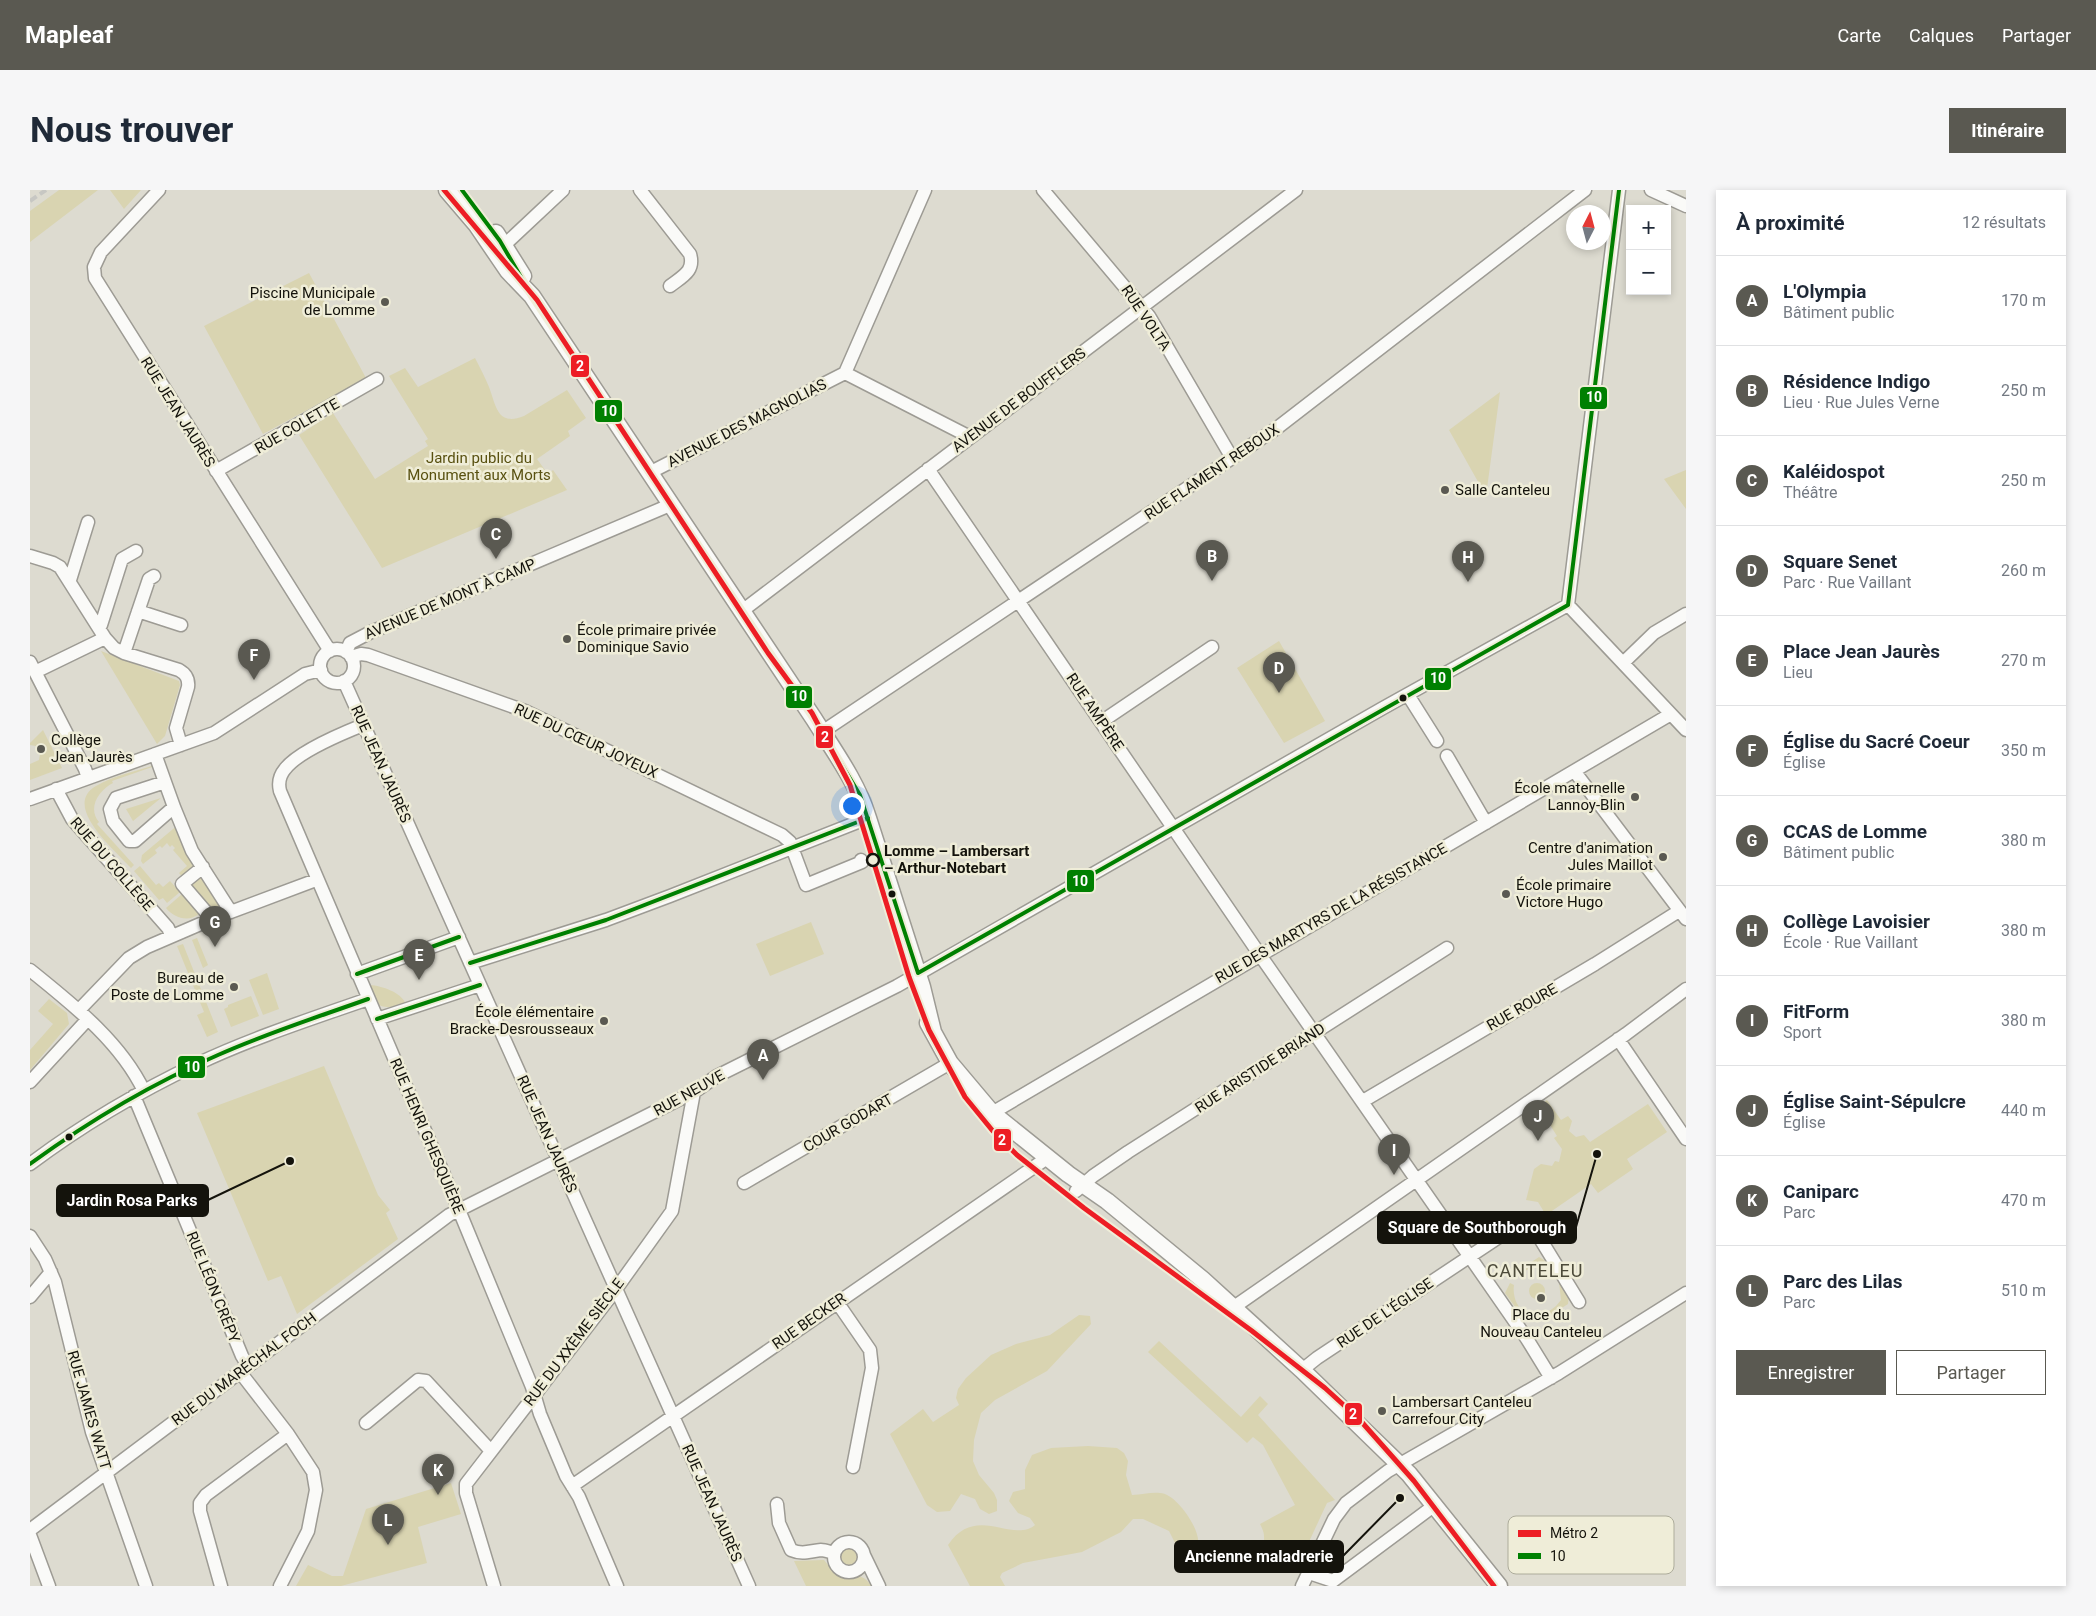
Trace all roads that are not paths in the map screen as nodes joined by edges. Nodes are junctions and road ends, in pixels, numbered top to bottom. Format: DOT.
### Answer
graph roads {
  1 [pos="159,190"];
  2 [pos="447,190"];
  3 [pos="462,190"];
  4 [pos="562,190"];
  5 [pos="640,190"];
  6 [pos="925,190"];
  7 [pos="1043,190"];
  8 [pos="1296,190"];
  9 [pos="1585,190"];
  10 [pos="1619,190"];
  11 [pos="1651,190"];
  12 [pos="1686,206"];
  13 [pos="500,249"];
  14 [pos="670,286"];
  15 [pos="1142,307"];
  16 [pos="845,373"];
  17 [pos="377,379"];
  18 [pos="970,437"];
  19 [pos="1232,458"];
  20 [pos="928,470"];
  21 [pos="216,472"];
  22 [pos="649,473"];
  23 [pos="670,505"];
  24 [pos="88,522"];
  25 [pos="136,551"];
  26 [pos="30,556"];
  27 [pos="154,576"];
  28 [pos="70,580"];
  29 [pos="1019,601"];
  30 [pos="1568,605"];
  31 [pos="138,611"];
  32 [pos="742,611"];
  33 [pos="1686,614"];
  34 [pos="181,626"];
  35 [pos="102,632"];
  36 [pos="371,632"];
  37 [pos="1212,647"];
  38 [pos="330,651"];
  39 [pos="124,653"];
  40 [pos="348,654"];
  41 [pos="368,655"];
  42 [pos="1623,663"];
  43 [pos="33,667"];
  44 [pos="321,670"];
  45 [pos="344,681"];
  46 [pos="1408,695"];
  47 [pos="1671,714"];
  48 [pos="1101,722"];
  49 [pos="363,725"];
  50 [pos="1686,730"];
  51 [pos="822,732"];
  52 [pos="1437,741"];
  53 [pos="181,745"];
  54 [pos="155,754"];
  55 [pos="1447,756"];
  56 [pos="1575,772"];
  57 [pos="88,778"];
  58 [pos="165,782"];
  59 [pos="56,789"];
  60 [pos="30,799"];
  61 [pos="174,807"];
  62 [pos="864,820"];
  63 [pos="1486,823"];
  64 [pos="1175,829"];
  65 [pos="792,849"];
  66 [pos="861,860"];
  67 [pos="203,867"];
  68 [pos="316,880"];
  69 [pos="231,912"];
  70 [pos="1683,915"];
  71 [pos="212,919"];
  72 [pos="171,935"];
  73 [pos="459,937"];
  74 [pos="1447,948"];
  75 [pos="1260,955"];
  76 [pos="470,963"];
  77 [pos="30,970"];
  78 [pos="356,974"];
  79 [pos="913,976"];
  80 [pos="480,985"];
  81 [pos="1686,989"];
  82 [pos="368,999"];
  83 [pos="83,1014"];
  84 [pos="377,1019"];
  85 [pos="1315,1033"];
  86 [pos="1618,1039"];
  87 [pos="950,1063"];
  88 [pos="30,1082"];
  89 [pos="694,1092"];
  90 [pos="139,1094"];
  91 [pos="1362,1101"];
  92 [pos="992,1113"];
  93 [pos="1686,1139"];
  94 [pos="558,1160"];
  95 [pos="1044,1160"];
  96 [pos="30,1164"];
  97 [pos="1417,1179"];
  98 [pos="744,1183"];
  99 [pos="1079,1188"];
  100 [pos="459,1210"];
  101 [pos="30,1236"];
  102 [pos="1470,1256"];
  103 [pos="52,1272"];
  104 [pos="616,1288"];
  105 [pos="1686,1292"];
  106 [pos="30,1297"];
  107 [pos="837,1302"];
  108 [pos="1579,1302"];
  109 [pos="1234,1308"];
  110 [pos="244,1369"];
  111 [pos="1302,1370"];
  112 [pos="1551,1378"];
  113 [pos="535,1395"];
  114 [pos="673,1415"];
  115 [pos="366,1423"];
  116 [pos="288,1434"];
  117 [pos="491,1451"];
  118 [pos="1400,1463"];
  119 [pos="853,1468"];
  120 [pos="106,1473"];
  121 [pos="572,1486"];
  122 [pos="777,1504"];
  123 [pos="1435,1504"];
  124 [pos="30,1530"];
  125 [pos="30,1534"];
  126 [pos="834,1552"];
  127 [pos="864,1555"];
  128 [pos="1309,1573"];
  129 [pos="1335,1583"];
  130 [pos="49,1586"];
  131 [pos="146,1586"];
  132 [pos="221,1586"];
  133 [pos="280,1586"];
  134 [pos="494,1586"];
  135 [pos="617,1586"];
  136 [pos="749,1586"];
  137 [pos="879,1586"];
  138 [pos="1302,1586"];
  139 [pos="1499,1586"];
  1 -- 21 [label="street, RUE JEAN JAURÈS"];
  2 -- 13 [label="main road"];
  3 -- 13 [label="main road"];
  4 -- 13 [label="street"];
  5 -- 14 [label="street"];
  6 -- 16 [label="street"];
  7 -- 15 [label="street, RUE VOLTA"];
  8 -- 15 [label="street, AVENUE DE BOUFFLERS"];
  9 -- 19 [label="street, RUE FLAMENT REBOUX"];
  10 -- 30 [label="street"];
  11 -- 12 [label="street"];
  13 -- 22 [label="main road"];
  15 -- 18 [label="street, AVENUE DE BOUFFLERS"];
  15 -- 19 [label="street, RUE VOLTA"];
  16 -- 18 [label="street"];
  16 -- 22 [label="street, AVENUE DES MAGNOLIAS"];
  17 -- 21 [label="street, RUE COLETTE"];
  18 -- 20 [label="street, AVENUE DE BOUFFLERS"];
  19 -- 29 [label="street, RUE FLAMENT REBOUX"];
  20 -- 29 [label="street, RUE AMPÈRE"];
  20 -- 32 [label="street, AVENUE DE BOUFFLERS"];
  21 -- 38 [label="street, RUE JEAN JAURÈS"];
  22 -- 23 [label="main road"];
  23 -- 32 [label="main road"];
  23 -- 36 [label="street, AVENUE DE MONT À CAMP"];
  24 -- 28 [label="street"];
  25 -- 35 [label="street"];
  26 -- 28 [label="street"];
  27 -- 31 [label="street"];
  28 -- 35 [label="street"];
  29 -- 48 [label="street, RUE AMPÈRE"];
  29 -- 51 [label="street, RUE FLAMENT REBOUX"];
  30 -- 42 [label="street"];
  30 -- 46 [label="street, RUE NEUVE"];
  31 -- 34 [label="street"];
  31 -- 39 [label="street"];
  32 -- 51 [label="main road"];
  33 -- 42 [label="street"];
  35 -- 39 [label="street"];
  35 -- 43 [label="street"];
  36 -- 40 [label="street, AVENUE DE MONT À CAMP"];
  36 -- 41 [label="street"];
  37 -- 48 [label="street"];
  38 -- 40 [label="street"];
  38 -- 44 [label="street"];
  39 -- 53 [label="street"];
  40 -- 41 [label="street, RUE DU CŒUR JOYEUX"];
  40 -- 45 [label="street"];
  41 -- 65 [label="street, RUE DU CŒUR JOYEUX"];
  42 -- 47 [label="street"];
  43 -- 57 [label="street"];
  44 -- 45 [label="street"];
  44 -- 53 [label="street"];
  45 -- 49 [label="street, RUE JEAN JAURÈS"];
  46 -- 52 [label="street"];
  46 -- 64 [label="street, RUE NEUVE"];
  47 -- 50 [label="street"];
  47 -- 56 [label="street, RUE DES MARTYRS DE LA RÉSISTANCE"];
  48 -- 64 [label="street, RUE AMPÈRE"];
  49 -- 68 [label="street, RUE HENRI GHESQUIÈRE"];
  49 -- 73 [label="street, RUE JEAN JAURÈS"];
  51 -- 62 [label="main road"];
  53 -- 54 [label="street"];
  54 -- 57 [label="street"];
  54 -- 58 [label="street"];
  55 -- 63 [label="street"];
  56 -- 63 [label="street, RUE DES MARTYRS DE LA RÉSISTANCE"];
  56 -- 70 [label="street"];
  57 -- 59 [label="street"];
  58 -- 61 [label="street"];
  58 -- 61 [label="street"];
  59 -- 60 [label="street"];
  59 -- 72 [label="street, RUE DU COLLÈGE"];
  61 -- 67 [label="street"];
  62 -- 65 [label="street"];
  62 -- 79 [label="main road"];
  63 -- 75 [label="street, RUE DES MARTYRS DE LA RÉSISTANCE"];
  64 -- 75 [label="street, RUE AMPÈRE"];
  64 -- 79 [label="street, RUE NEUVE"];
  65 -- 66 [label="street"];
  65 -- 76 [label="street"];
  67 -- 69 [label="street"];
  67 -- 71 [label="street"];
  68 -- 69 [label="street"];
  68 -- 78 [label="street, RUE HENRI GHESQUIÈRE"];
  69 -- 71 [label="street"];
  70 -- 91 [label="street, RUE ROURE"];
  71 -- 72 [label="street"];
  72 -- 83 [label="street"];
  73 -- 76 [label="street, RUE JEAN JAURÈS"];
  73 -- 78 [label="street"];
  74 -- 85 [label="street, RUE ARISTIDE BRIAND"];
  75 -- 85 [label="street, RUE AMPÈRE"];
  75 -- 92 [label="street, RUE DES MARTYRS DE LA RÉSISTANCE"];
  76 -- 80 [label="street, RUE JEAN JAURÈS"];
  77 -- 83 [label="street, RUE LÉON CRÉPY"];
  78 -- 82 [label="street, RUE HENRI GHESQUIÈRE"];
  79 -- 87 [label="main road"];
  79 -- 89 [label="street, RUE NEUVE"];
  80 -- 84 [label="street"];
  80 -- 94 [label="street, RUE JEAN JAURÈS"];
  81 -- 86 [label="street"];
  82 -- 84 [label="street, RUE HENRI GHESQUIÈRE"];
  82 -- 90 [label="street"];
  83 -- 88 [label="street"];
  83 -- 90 [label="street, RUE LÉON CRÉPY"];
  84 -- 100 [label="street, RUE HENRI GHESQUIÈRE"];
  85 -- 91 [label="street, RUE AMPÈRE"];
  85 -- 99 [label="street, RUE ARISTIDE BRIAND"];
  86 -- 93 [label="street"];
  86 -- 97 [label="street"];
  87 -- 92 [label="main road"];
  87 -- 98 [label="street, COUR GODART"];
  89 -- 94 [label="street, RUE NEUVE"];
  89 -- 104 [label="street, RUE DU XXÈME SIÈCLE"];
  90 -- 96 [label="street"];
  90 -- 110 [label="street, RUE LÉON CRÉPY"];
  91 -- 97 [label="street, RUE AMPÈRE"];
  92 -- 95 [label="main road"];
  94 -- 100 [label="street, RUE NEUVE"];
  94 -- 104 [label="street, RUE JEAN JAURÈS"];
  95 -- 99 [label="main road"];
  95 -- 107 [label="street, RUE BECKER"];
  97 -- 102 [label="street, RUE AMPÈRE"];
  97 -- 109 [label="street"];
  99 -- 109 [label="main road"];
  100 -- 110 [label="street, RUE DU MARÉCHAL FOCH"];
  100 -- 113 [label="street, RUE HENRI GHESQUIÈRE"];
  101 -- 103 [label="street, RUE JAMES WATT"];
  102 -- 108 [label="street"];
  102 -- 111 [label="street, RUE DE L'ÉGLISE"];
  102 -- 112 [label="street, RUE AMPÈRE"];
  103 -- 106 [label="street"];
  103 -- 120 [label="street, RUE JAMES WATT"];
  104 -- 113 [label="street, RUE DU XXÈME SIÈCLE"];
  104 -- 114 [label="street, RUE JEAN JAURÈS"];
  105 -- 112 [label="street"];
  107 -- 114 [label="street, RUE BECKER"];
  107 -- 119 [label="street"];
  109 -- 111 [label="main road"];
  110 -- 116 [label="street, RUE LÉON CRÉPY"];
  110 -- 120 [label="street, RUE DU MARÉCHAL FOCH"];
  111 -- 118 [label="main road"];
  112 -- 118 [label="street"];
  113 -- 117 [label="street, RUE DU XXÈME SIÈCLE"];
  113 -- 121 [label="street, RUE HENRI GHESQUIÈRE"];
  114 -- 121 [label="street, RUE BECKER"];
  114 -- 136 [label="street, RUE JEAN JAURÈS"];
  115 -- 117 [label="street"];
  116 -- 132 [label="street"];
  116 -- 133 [label="street, RUE LÉON CRÉPY"];
  117 -- 134 [label="street, RUE DU XXÈME SIÈCLE"];
  118 -- 123 [label="main road"];
  118 -- 128 [label="street"];
  120 -- 124 [label="street, RUE DU MARÉCHAL FOCH"];
  120 -- 131 [label="street, RUE JAMES WATT"];
  121 -- 135 [label="street, RUE HENRI GHESQUIÈRE"];
  122 -- 126 [label="street"];
  123 -- 129 [label="street"];
  123 -- 139 [label="main road"];
  125 -- 130 [label="street"];
  126 -- 127 [label="street"];
  126 -- 127 [label="street"];
  127 -- 137 [label="street"];
  128 -- 129 [label="street"];
  128 -- 138 [label="street"];
}
